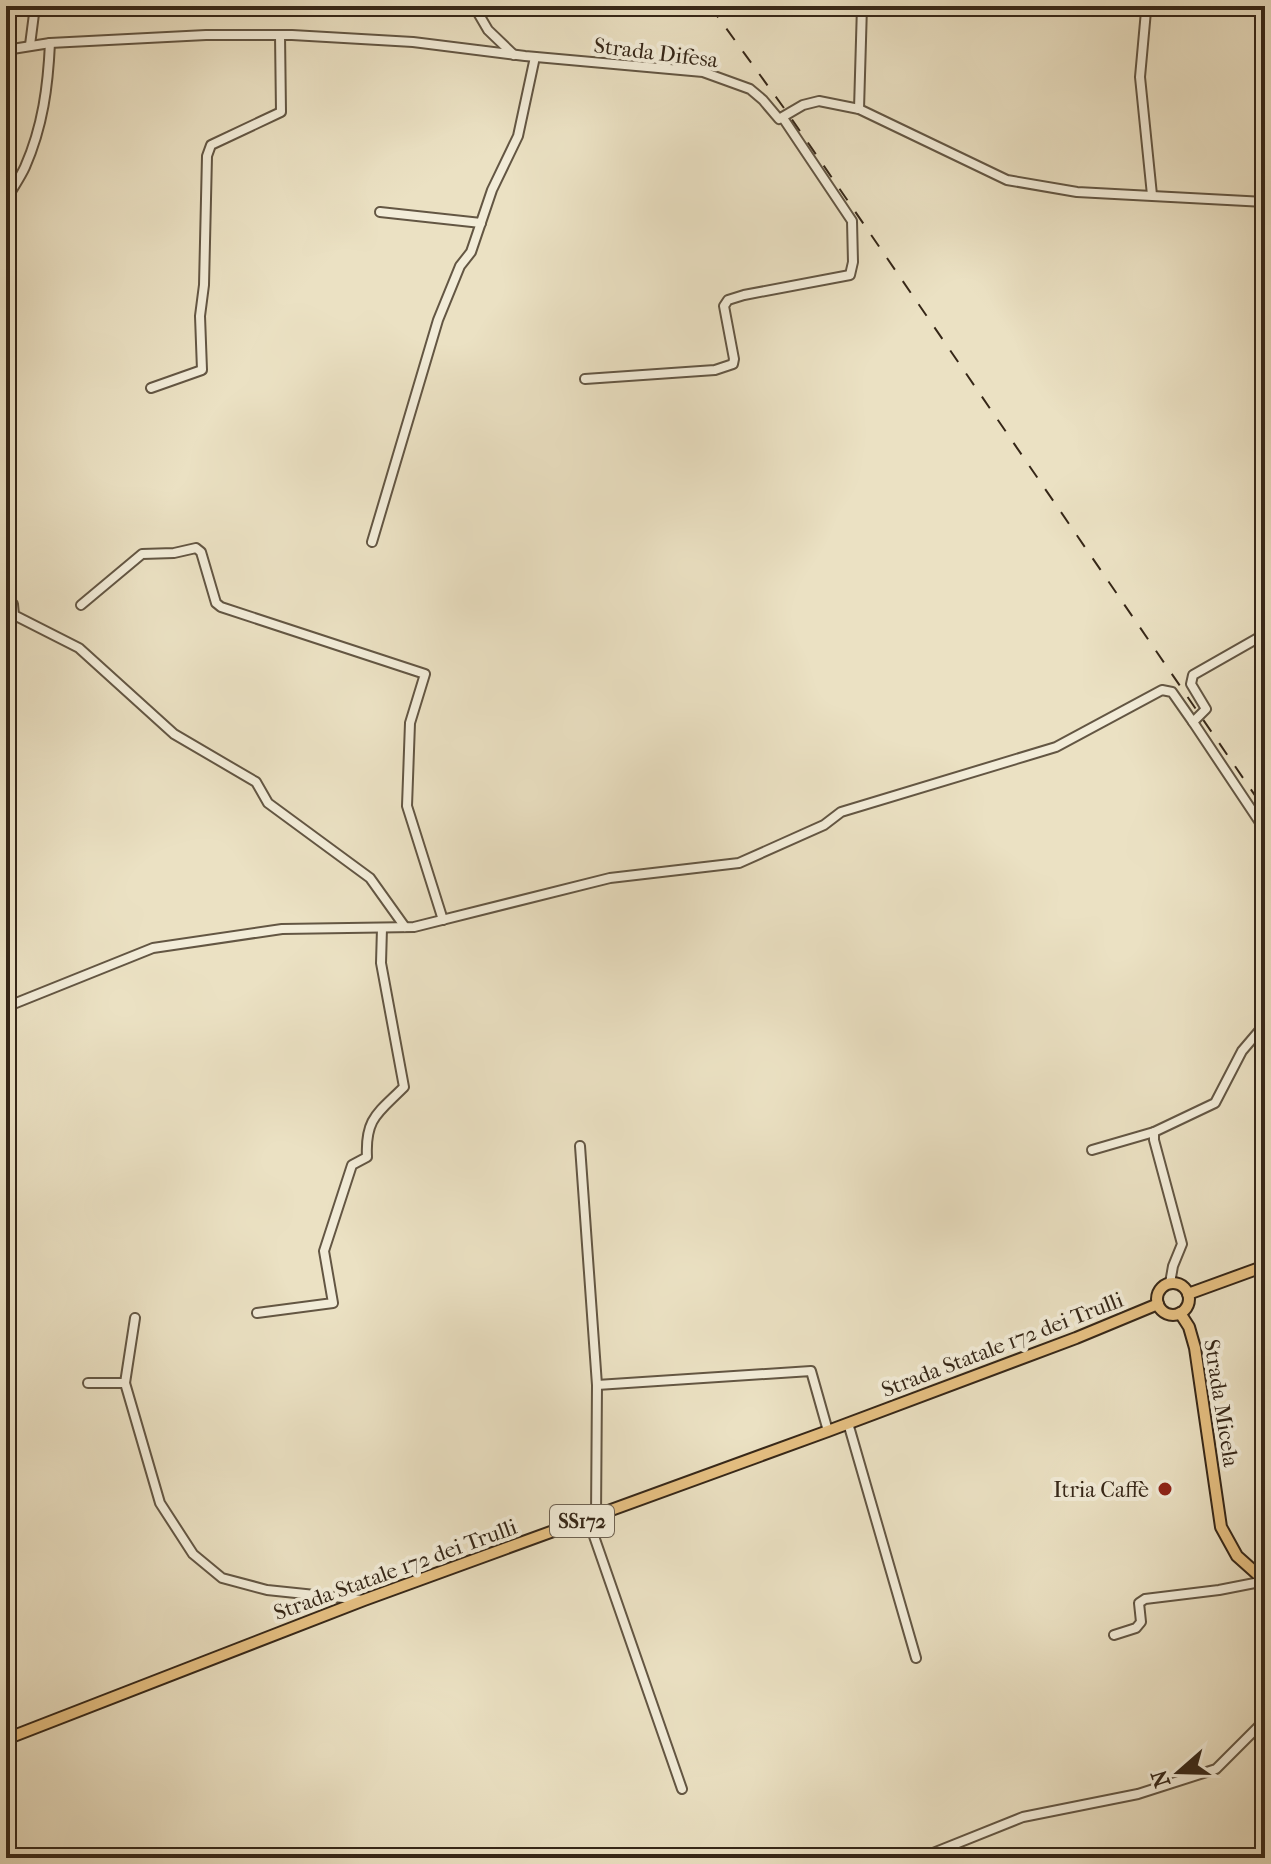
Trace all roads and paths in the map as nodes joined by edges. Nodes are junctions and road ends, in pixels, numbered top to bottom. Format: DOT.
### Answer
graph roads {
  1 [pos="35,6"];
  2 [pos="474,6"];
  3 [pos="862,6"];
  4 [pos="1144,6"];
  5 [pos="488,30"];
  6 [pos="280,35"];
  7 [pos="50,43"];
  8 [pos="30,45"];
  9 [pos="6,50"];
  10 [pos="485,52"];
  11 [pos="514,55"];
  12 [pos="535,57"];
  13 [pos="859,109"];
  14 [pos="783,118"];
  15 [pos="1152,195"];
  16 [pos="6,200"];
  17 [pos="1265,202"];
  18 [pos="380,212"];
  19 [pos="481,223"];
  20 [pos="585,379"];
  21 [pos="151,388"];
  22 [pos="372,542"];
  23 [pos="6,600"];
  24 [pos="81,605"];
  25 [pos="1265,634"];
  26 [pos="1193,722"];
  27 [pos="1265,830"];
  28 [pos="443,920"];
  29 [pos="405,927"];
  30 [pos="382,928"];
  31 [pos="6,1007"];
  32 [pos="1265,1024"];
  33 [pos="1154,1132"];
  34 [pos="580,1146"];
  35 [pos="1092,1150"];
  36 [pos="1265,1266"];
  37 [pos="1170,1283"];
  38 [pos="1188,1294"];
  39 [pos="1158,1304"];
  40 [pos="257,1313"];
  41 [pos="1180,1313"];
  42 [pos="135,1318"];
  43 [pos="88,1383"];
  44 [pos="125,1383"];
  45 [pos="597,1385"];
  46 [pos="848,1423"];
  47 [pos="828,1431"];
  48 [pos="592,1518"];
  49 [pos="1265,1581"];
  50 [pos="364,1600"];
  51 [pos="1114,1635"];
  52 [pos="916,1658"];
  53 [pos="1265,1720"];
  54 [pos="6,1739"];
  55 [pos="682,1789"];
  56 [pos="913,1858"];
  1 -- 8 [label="street"];
  2 -- 5 [label="street"];
  3 -- 13 [label="street"];
  4 -- 15 [label="street"];
  5 -- 10 [label="street"];
  5 -- 11 [label="street"];
  6 -- 7 [label="street, Strada Difesa"];
  6 -- 10 [label="street, Strada Difesa"];
  6 -- 21 [label="street"];
  7 -- 8 [label="street, Strada Difesa"];
  7 -- 16 [label="street"];
  8 -- 9 [label="street, Strada Difesa"];
  10 -- 11 [label="street, Strada Difesa"];
  11 -- 12 [label="street, Strada Difesa"];
  12 -- 14 [label="street, Strada Difesa"];
  12 -- 19 [label="street"];
  13 -- 14 [label="street"];
  13 -- 15 [label="street"];
  14 -- 20 [label="street, Strada Difesa"];
  15 -- 17 [label="street"];
  18 -- 19 [label="street"];
  19 -- 22 [label="street"];
  23 -- 29 [label="street"];
  24 -- 28 [label="street"];
  25 -- 26 [label="street"];
  26 -- 27 [label="street"];
  26 -- 28 [label="street"];
  28 -- 29 [label="street"];
  29 -- 30 [label="street"];
  30 -- 31 [label="street"];
  30 -- 40 [label="street"];
  32 -- 33 [label="street"];
  33 -- 35 [label="street"];
  33 -- 37 [label="street"];
  34 -- 45 [label="street"];
  36 -- 38 [label="main road"];
  37 -- 38 [label="main road"];
  37 -- 39 [label="main road, Strada Statale 172 dei Trulli"];
  38 -- 41 [label="main road"];
  39 -- 41 [label="main road, Strada Statale 172 dei Trulli"];
  39 -- 46 [label="main road, Strada Statale 172 dei Trulli / SS172"];
  41 -- 49 [label="main road, Strada Micela"];
  42 -- 44 [label="street"];
  43 -- 44 [label="street"];
  44 -- 50 [label="street"];
  45 -- 47 [label="street"];
  45 -- 48 [label="street"];
  46 -- 47 [label="main road, Strada Statale 172 dei Trulli / SS172"];
  46 -- 52 [label="street"];
  47 -- 48 [label="main road, Strada Statale 172 dei Trulli / SS172"];
  48 -- 50 [label="main road, Strada Statale 172 dei Trulli / SS172"];
  48 -- 55 [label="street"];
  49 -- 51 [label="street"];
  50 -- 54 [label="main road, Strada Statale 172 dei Trulli / SS172"];
  53 -- 56 [label="street"];
}
